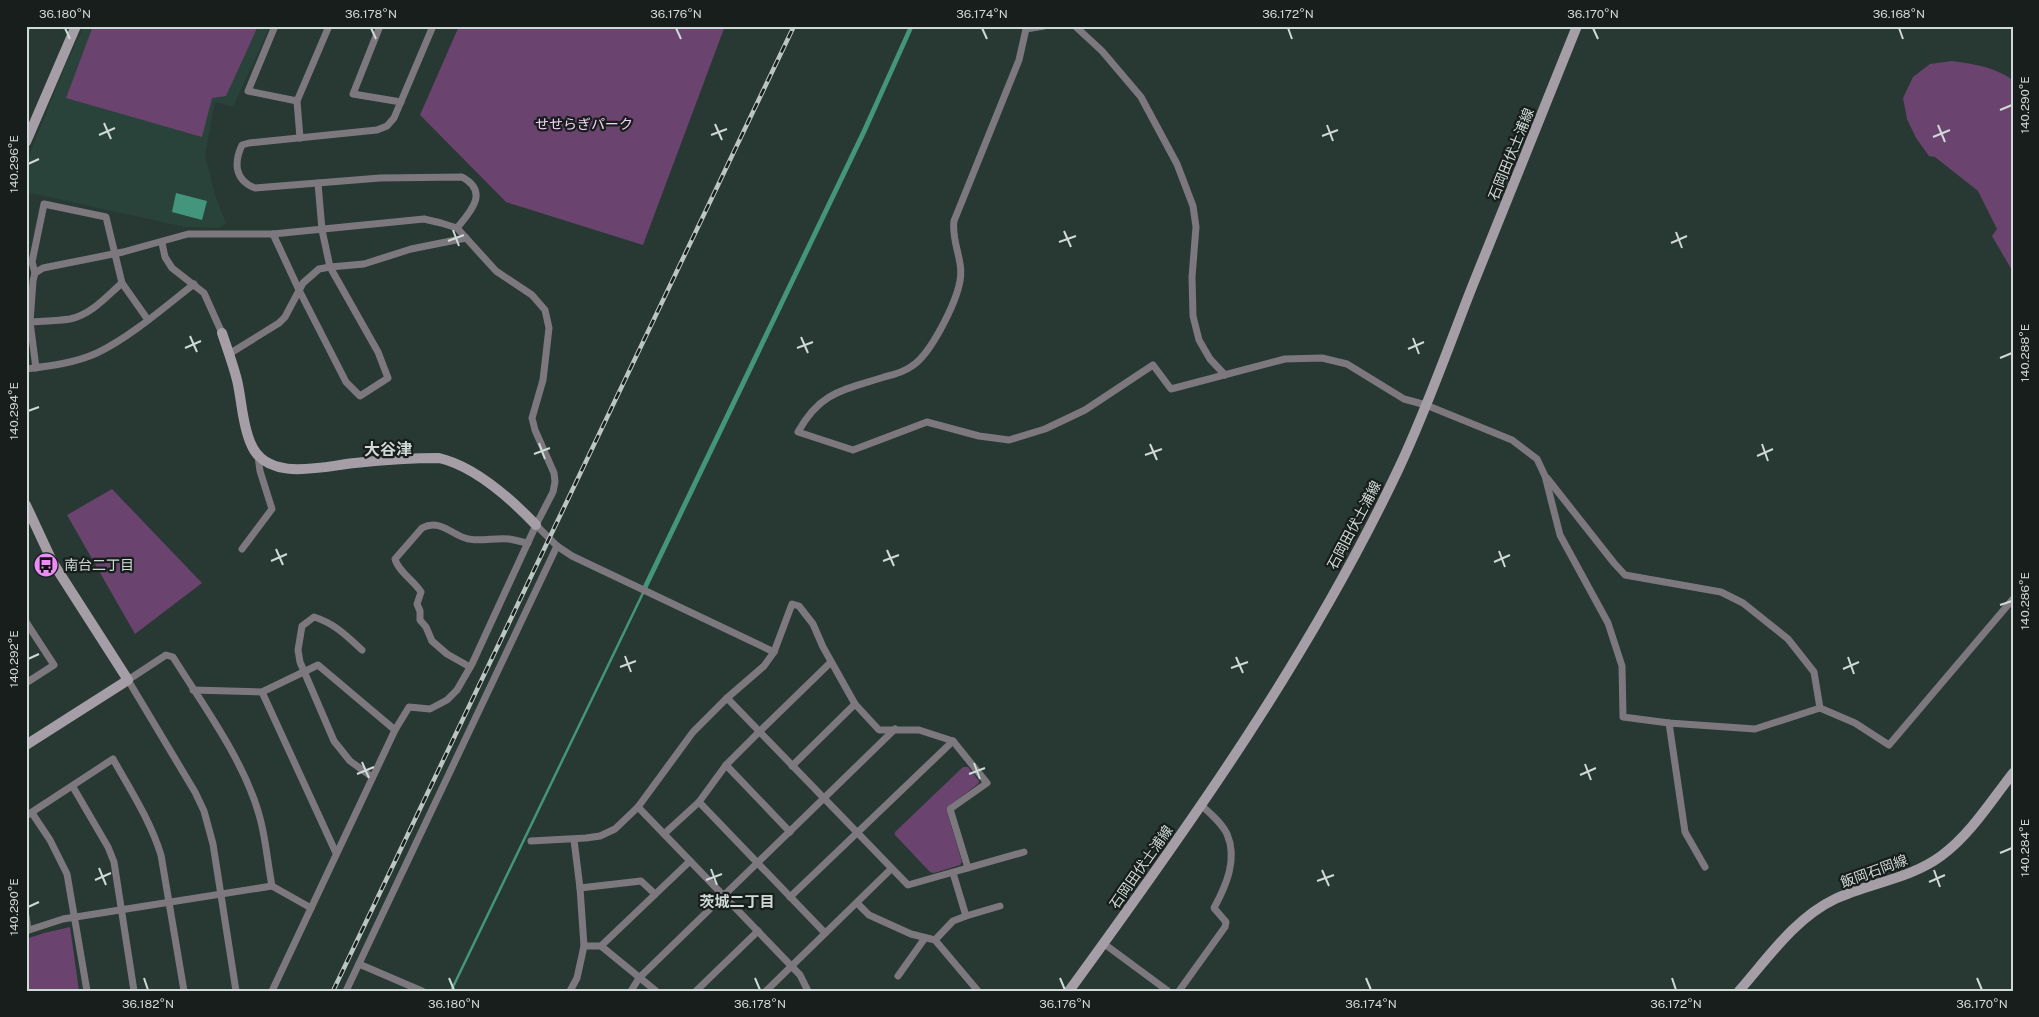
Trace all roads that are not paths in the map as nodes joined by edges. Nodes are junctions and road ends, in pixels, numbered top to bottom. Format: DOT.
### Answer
graph roads {
  1 [pos="76,26"];
  2 [pos="275,26"];
  3 [pos="329,26"];
  4 [pos="380,26"];
  5 [pos="433,26"];
  6 [pos="1044,26"];
  7 [pos="1075,26"];
  8 [pos="1577,26"];
  9 [pos="297,101"];
  10 [pos="401,102"];
  11 [pos="300,138"];
  12 [pos="26,142"];
  13 [pos="318,183"];
  14 [pos="457,228"];
  15 [pos="322,230"];
  16 [pos="273,234"];
  17 [pos="466,238"];
  18 [pos="162,243"];
  19 [pos="115,254"];
  20 [pos="330,267"];
  21 [pos="35,273"];
  22 [pos="122,283"];
  23 [pos="194,284"];
  24 [pos="299,290"];
  25 [pos="148,320"];
  26 [pos="30,322"];
  27 [pos="222,333"];
  28 [pos="229,354"];
  29 [pos="36,368"];
  30 [pos="26,369"];
  31 [pos="1225,375"];
  32 [pos="1426,405"];
  33 [pos="258,456"];
  34 [pos="1545,476"];
  35 [pos="27,510"];
  36 [pos="536,526"];
  37 [pos="528,544"];
  38 [pos="557,546"];
  39 [pos="242,549"];
  40 [pos="2013,600"];
  41 [pos="26,622"];
  42 [pos="29,633"];
  43 [pos="362,650"];
  44 [pos="774,652"];
  45 [pos="831,662"];
  46 [pos="470,667"];
  47 [pos="303,671"];
  48 [pos="128,680"];
  49 [pos="26,683"];
  50 [pos="193,690"];
  51 [pos="262,692"];
  52 [pos="727,698"];
  53 [pos="855,704"];
  54 [pos="1820,708"];
  55 [pos="1669,723"];
  56 [pos="395,730"];
  57 [pos="895,730"];
  58 [pos="759,732"];
  59 [pos="954,741"];
  60 [pos="26,745"];
  61 [pos="726,766"];
  62 [pos="792,766"];
  63 [pos="2013,773"];
  64 [pos="372,777"];
  65 [pos="73,787"];
  66 [pos="823,799"];
  67 [pos="699,802"];
  68 [pos="1201,805"];
  69 [pos="638,807"];
  70 [pos="29,815"];
  71 [pos="790,832"];
  72 [pos="664,834"];
  73 [pos="857,834"];
  74 [pos="574,840"];
  75 [pos="531,841"];
  76 [pos="1024,852"];
  77 [pos="336,853"];
  78 [pos="690,861"];
  79 [pos="758,863"];
  80 [pos="1705,867"];
  81 [pos="968,868"];
  82 [pos="891,869"];
  83 [pos="953,873"];
  84 [pos="272,886"];
  85 [pos="580,888"];
  86 [pos="221,894"];
  87 [pos="655,894"];
  88 [pos="724,896"];
  89 [pos="790,896"];
  90 [pos="169,901"];
  91 [pos="857,903"];
  92 [pos="1000,906"];
  93 [pos="311,908"];
  94 [pos="122,910"];
  95 [pos="26,916"];
  96 [pos="966,916"];
  97 [pos="74,918"];
  98 [pos="27,930"];
  99 [pos="758,931"];
  100 [pos="825,933"];
  101 [pos="925,938"];
  102 [pos="935,940"];
  103 [pos="1103,943"];
  104 [pos="584,946"];
  105 [pos="601,946"];
  106 [pos="359,964"];
  107 [pos="791,966"];
  108 [pos="898,976"];
  109 [pos="639,978"];
  110 [pos="976,990"];
  111 [pos="87,991"];
  112 [pos="134,991"];
  113 [pos="184,991"];
  114 [pos="236,991"];
  115 [pos="272,991"];
  116 [pos="346,991"];
  117 [pos="422,991"];
  118 [pos="570,991"];
  119 [pos="631,991"];
  120 [pos="656,991"];
  121 [pos="696,991"];
  122 [pos="766,991"];
  123 [pos="808,991"];
  124 [pos="1069,991"];
  125 [pos="1168,991"];
  126 [pos="1180,991"];
  127 [pos="1739,991"];
  1 -- 12 [label="main road"];
  2 -- 9 [label="street"];
  3 -- 9 [label="street"];
  4 -- 10 [label="street"];
  5 -- 10 [label="street"];
  6 -- 31 [label="street"];
  7 -- 31 [label="street"];
  8 -- 32 [label="main road, 石岡田伏土浦線"];
  9 -- 11 [label="street"];
  10 -- 11 [label="street"];
  11 -- 13 [label="street"];
  13 -- 14 [label="street"];
  13 -- 15 [label="street"];
  14 -- 15 [label="street"];
  14 -- 17 [label="street"];
  15 -- 16 [label="street"];
  15 -- 20 [label="street"];
  16 -- 18 [label="street"];
  16 -- 24 [label="street"];
  17 -- 20 [label="street"];
  17 -- 36 [label="street"];
  18 -- 19 [label="street"];
  18 -- 23 [label="street"];
  19 -- 21 [label="street"];
  19 -- 21 [label="street"];
  19 -- 22 [label="street"];
  20 -- 24 [label="street"];
  20 -- 24 [label="street"];
  21 -- 26 [label="street"];
  22 -- 25 [label="street"];
  22 -- 26 [label="street"];
  23 -- 25 [label="street"];
  23 -- 27 [label="street"];
  24 -- 28 [label="street"];
  25 -- 29 [label="street"];
  26 -- 29 [label="street"];
  27 -- 28 [label="main road"];
  28 -- 33 [label="main road"];
  29 -- 30 [label="street"];
  31 -- 32 [label="street"];
  32 -- 34 [label="street"];
  32 -- 68 [label="main road, 石岡田伏土浦線"];
  33 -- 36 [label="main road"];
  33 -- 39 [label="street"];
  34 -- 54 [label="street"];
  34 -- 55 [label="street"];
  35 -- 48 [label="main road"];
  36 -- 37 [label="street"];
  36 -- 38 [label="street"];
  37 -- 46 [label="street"];
  37 -- 46 [label="street"];
  38 -- 44 [label="street"];
  38 -- 106 [label="street"];
  40 -- 54 [label="street"];
  41 -- 42 [label="street"];
  42 -- 49 [label="street"];
  43 -- 47 [label="street"];
  44 -- 45 [label="street"];
  44 -- 52 [label="street"];
  45 -- 53 [label="street"];
  45 -- 58 [label="street"];
  46 -- 56 [label="street"];
  47 -- 51 [label="street"];
  47 -- 56 [label="street"];
  47 -- 64 [label="street"];
  48 -- 50 [label="street"];
  48 -- 60 [label="main road"];
  48 -- 86 [label="street"];
  50 -- 51 [label="street"];
  50 -- 84 [label="street"];
  51 -- 77 [label="street"];
  52 -- 58 [label="street"];
  52 -- 69 [label="street"];
  53 -- 57 [label="street"];
  53 -- 62 [label="street"];
  54 -- 55 [label="street"];
  55 -- 80 [label="street"];
  56 -- 64 [label="street"];
  57 -- 59 [label="street"];
  57 -- 66 [label="street"];
  58 -- 61 [label="street"];
  58 -- 62 [label="street"];
  59 -- 73 [label="street"];
  59 -- 81 [label="street"];
  61 -- 67 [label="street"];
  61 -- 71 [label="street"];
  62 -- 66 [label="street"];
  63 -- 127 [label="main road, 飯岡石岡線"];
  64 -- 77 [label="street"];
  65 -- 70 [label="street"];
  65 -- 90 [label="street"];
  65 -- 94 [label="street"];
  66 -- 71 [label="street"];
  66 -- 73 [label="street"];
  67 -- 72 [label="street"];
  67 -- 79 [label="street"];
  68 -- 103 [label="main road, 石岡田伏土浦線"];
  68 -- 126 [label="street"];
  69 -- 72 [label="street"];
  69 -- 74 [label="street"];
  70 -- 97 [label="street"];
  71 -- 79 [label="street"];
  72 -- 78 [label="street"];
  73 -- 82 [label="street"];
  73 -- 89 [label="street"];
  74 -- 75 [label="street"];
  74 -- 85 [label="street"];
  76 -- 81 [label="street"];
  77 -- 93 [label="street"];
  78 -- 87 [label="street"];
  78 -- 88 [label="street"];
  79 -- 88 [label="street"];
  79 -- 89 [label="street"];
  81 -- 83 [label="street"];
  82 -- 83 [label="street"];
  82 -- 91 [label="street"];
  83 -- 96 [label="street"];
  84 -- 86 [label="street"];
  84 -- 93 [label="street"];
  85 -- 87 [label="street"];
  85 -- 104 [label="street"];
  86 -- 90 [label="street"];
  86 -- 114 [label="street"];
  87 -- 105 [label="street"];
  88 -- 99 [label="street"];
  88 -- 109 [label="street"];
  89 -- 100 [label="street"];
  90 -- 94 [label="street"];
  90 -- 113 [label="street"];
  91 -- 100 [label="street"];
  91 -- 101 [label="street"];
  92 -- 96 [label="street"];
  93 -- 115 [label="street"];
  94 -- 97 [label="street"];
  94 -- 112 [label="street"];
  95 -- 98 [label="street"];
  96 -- 102 [label="street"];
  97 -- 98 [label="street"];
  97 -- 111 [label="street"];
  99 -- 107 [label="street"];
  99 -- 121 [label="street"];
  100 -- 107 [label="street"];
  101 -- 102 [label="street"];
  101 -- 108 [label="street"];
  102 -- 110 [label="street"];
  103 -- 124 [label="main road, 石岡田伏土浦線"];
  103 -- 125 [label="street"];
  104 -- 105 [label="street"];
  104 -- 118 [label="street"];
  105 -- 109 [label="street"];
  106 -- 116 [label="street"];
  106 -- 117 [label="street"];
  107 -- 122 [label="street"];
  107 -- 123 [label="street"];
  109 -- 119 [label="street"];
  109 -- 120 [label="street"];
}
